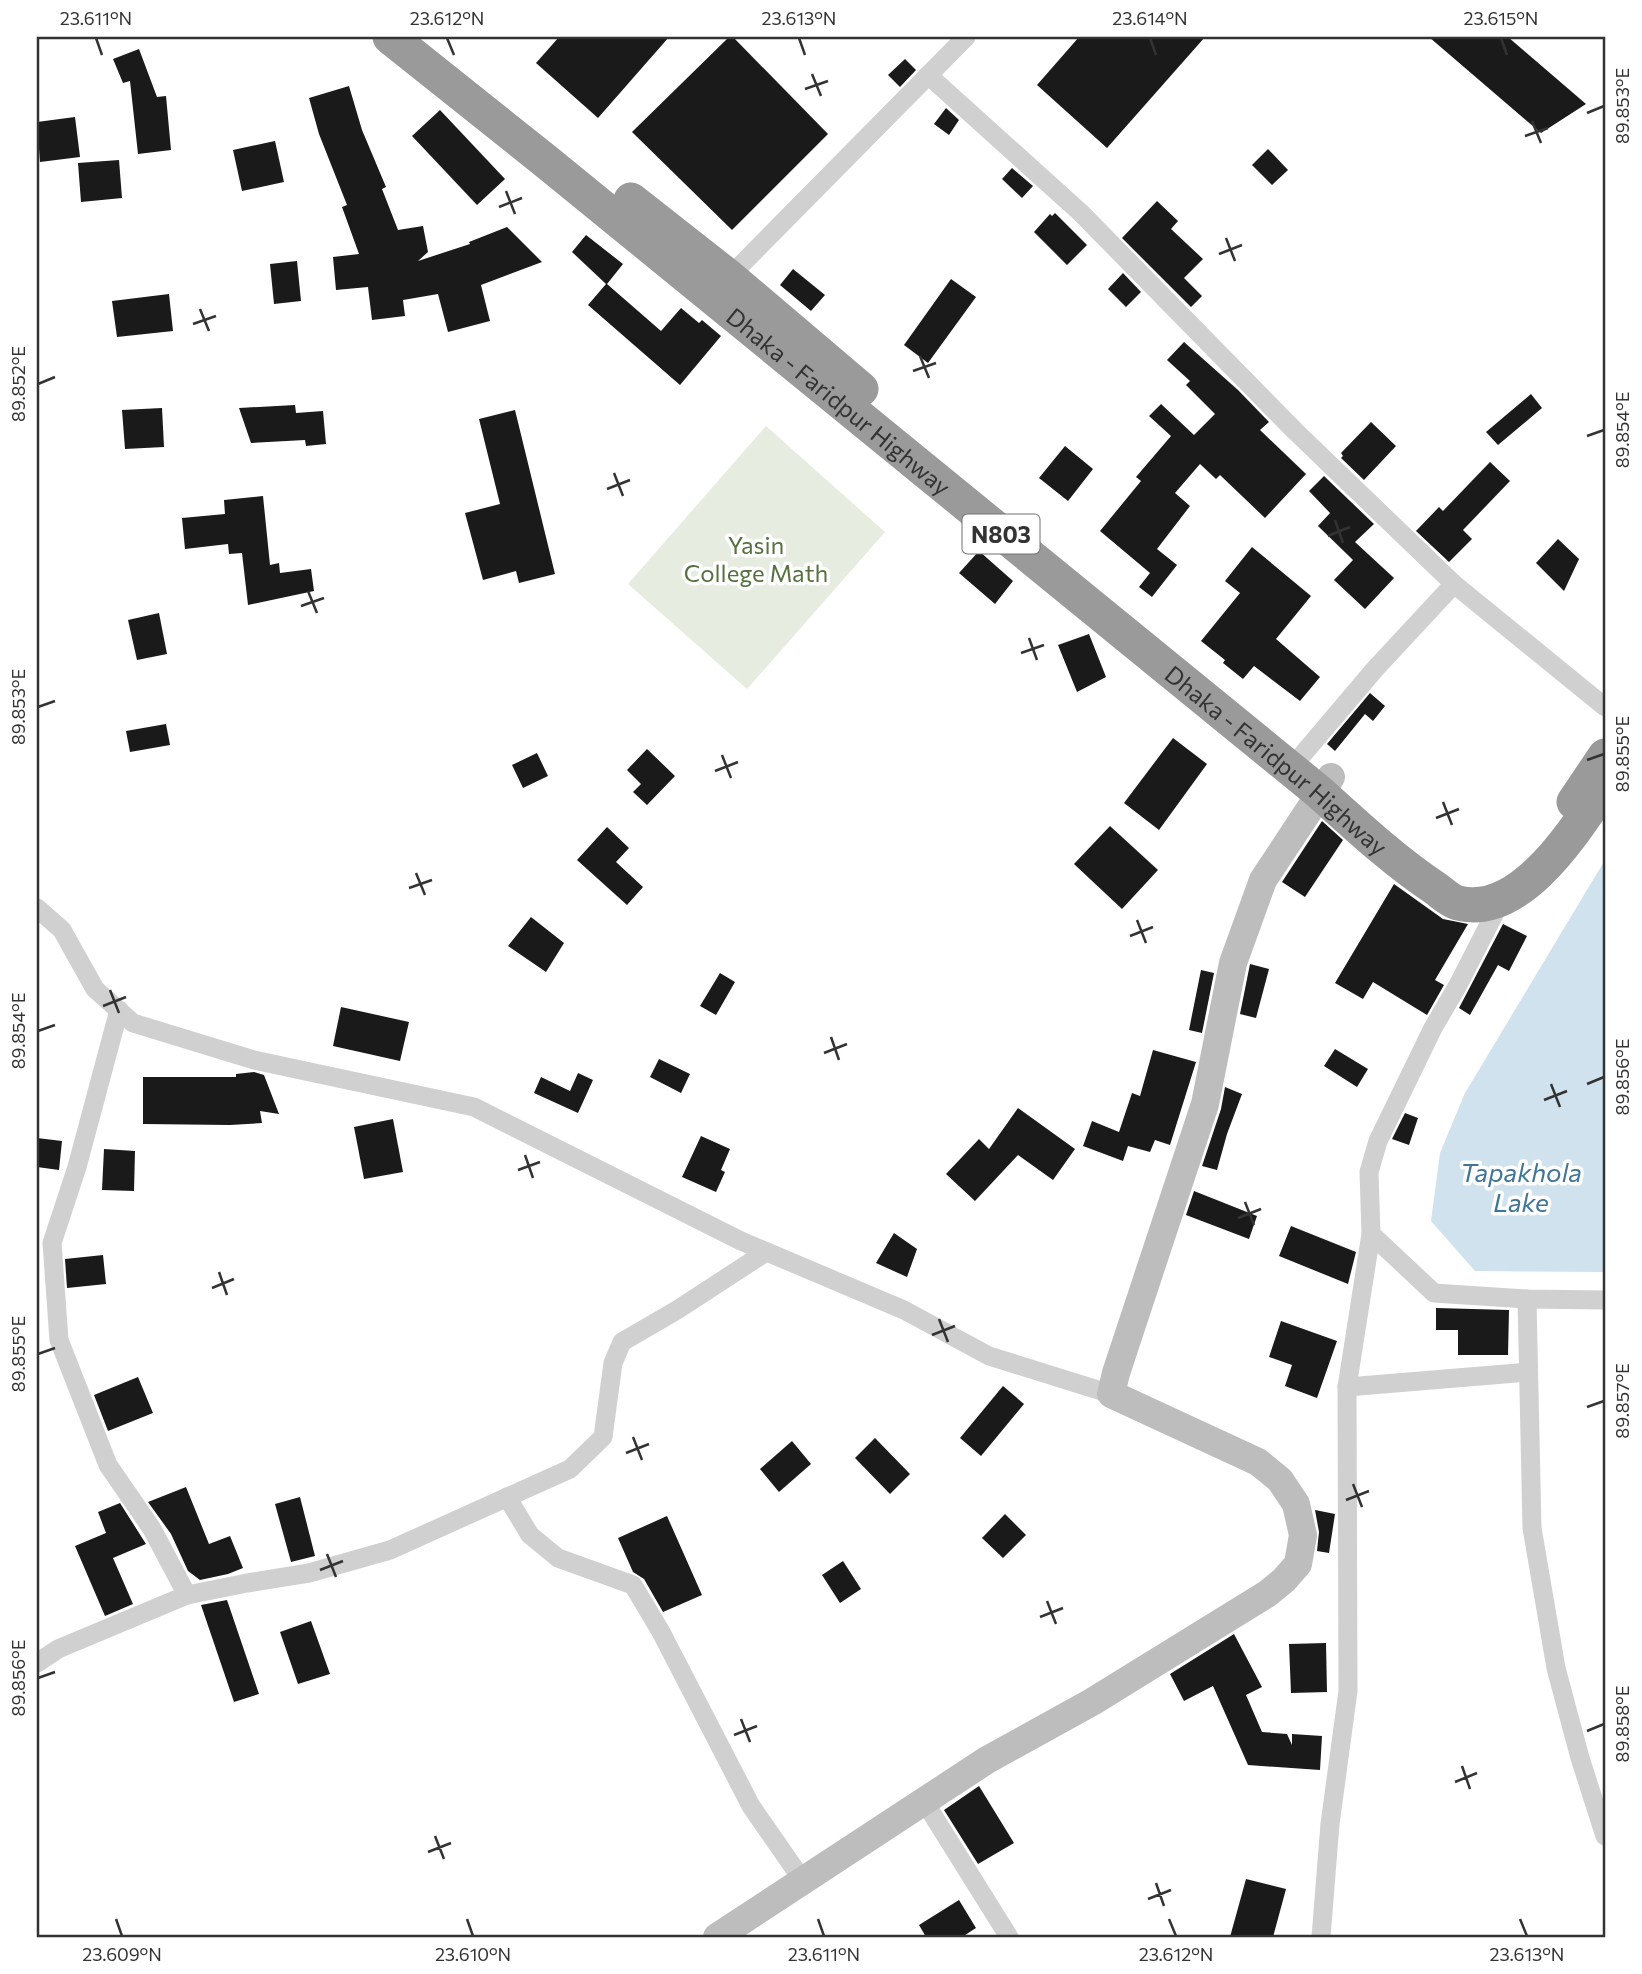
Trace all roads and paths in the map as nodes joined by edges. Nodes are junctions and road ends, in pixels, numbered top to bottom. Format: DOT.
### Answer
graph roads {
  1 [pos="390,37"];
  2 [pos="426,37"];
  3 [pos="966,37"];
  4 [pos="928,75"];
  5 [pos="554,154"];
  6 [pos="722,288"];
  7 [pos="1454,584"];
  8 [pos="1078,585"];
  9 [pos="1605,707"];
  10 [pos="1303,754"];
  11 [pos="1605,756"];
  12 [pos="1325,785"];
  13 [pos="1605,786"];
  14 [pos="1502,899"];
  15 [pos="37,908"];
  16 [pos="119,1010"];
  17 [pos="1371,1234"];
  18 [pos="766,1252"];
  19 [pos="1527,1299"];
  20 [pos="1605,1300"];
  21 [pos="1528,1372"];
  22 [pos="1347,1387"];
  23 [pos="1111,1394"];
  24 [pos="507,1497"];
  25 [pos="187,1595"];
  26 [pos="37,1663"];
  27 [pos="924,1801"];
  28 [pos="1605,1836"];
  29 [pos="803,1881"];
  30 [pos="717,1937"];
  31 [pos="1009,1937"];
  32 [pos="1321,1937"];
  1 -- 5 [label="highway, Dhaka - Faridpur Highway / N803"];
  2 -- 5 [label="highway, Dhaka - Faridpur Highway / N803"];
  3 -- 4 [label="street"];
  4 -- 6 [label="street"];
  4 -- 7 [label="street"];
  5 -- 6 [label="highway, Dhaka - Faridpur Highway / N803"];
  6 -- 8 [label="highway, Dhaka - Faridpur Highway / N803"];
  7 -- 9 [label="street"];
  7 -- 10 [label="street"];
  8 -- 10 [label="highway, Dhaka - Faridpur Highway / N803"];
  8 -- 12 [label="highway, Dhaka - Faridpur Highway / N803"];
  10 -- 12 [label="highway, Dhaka - Faridpur Highway / N803"];
  11 -- 12 [label="highway, Dhaka - Faridpur Highway / N803"];
  12 -- 14 [label="highway, Dhaka - Faridpur Highway / N803"];
  12 -- 23 [label="main road"];
  13 -- 14 [label="highway, Dhaka - Faridpur Highway / N803"];
  14 -- 17 [label="street"];
  15 -- 16 [label="street"];
  16 -- 18 [label="street"];
  16 -- 25 [label="street"];
  17 -- 19 [label="street"];
  17 -- 22 [label="street"];
  18 -- 23 [label="street"];
  18 -- 24 [label="street"];
  19 -- 20 [label="street"];
  19 -- 21 [label="street"];
  21 -- 22 [label="street"];
  21 -- 28 [label="street"];
  22 -- 32 [label="street"];
  23 -- 27 [label="main road"];
  24 -- 25 [label="street"];
  24 -- 29 [label="street"];
  25 -- 26 [label="street"];
  27 -- 29 [label="main road"];
  27 -- 31 [label="street"];
  29 -- 30 [label="main road"];
}
